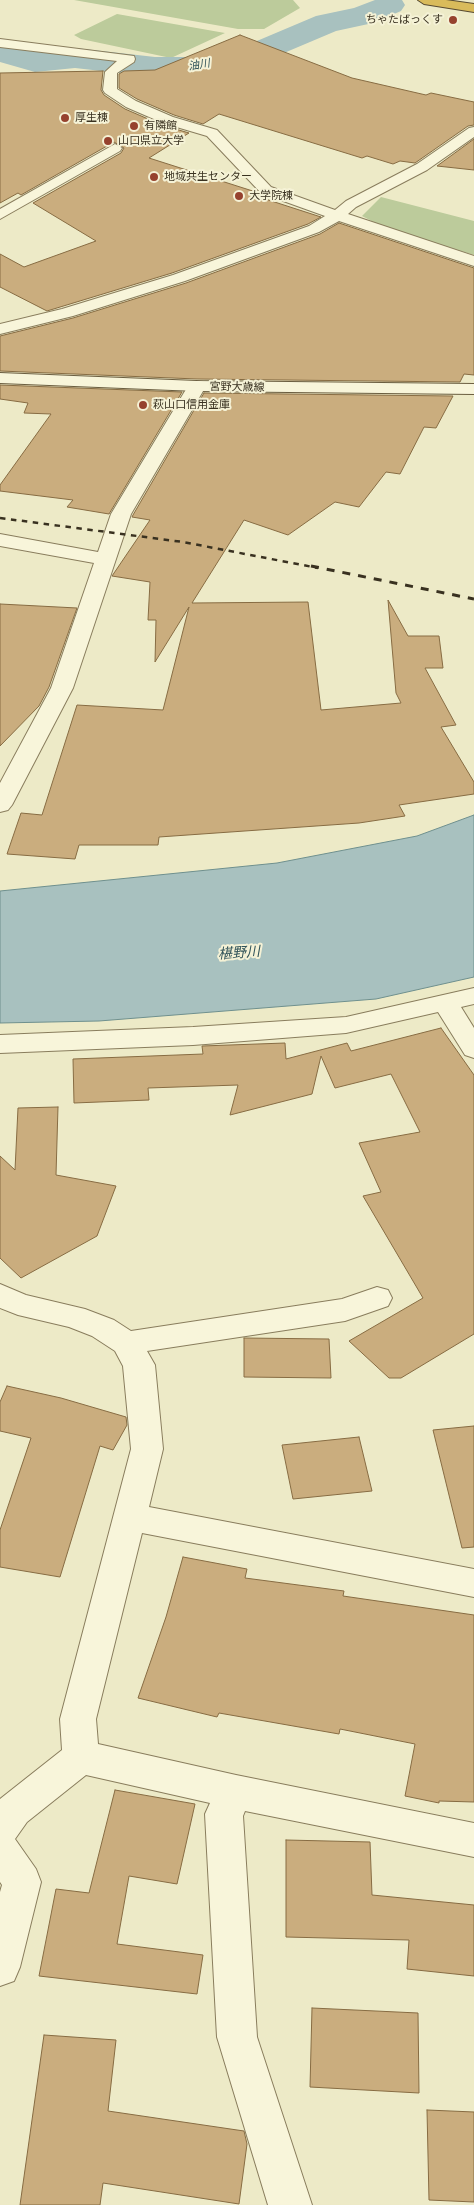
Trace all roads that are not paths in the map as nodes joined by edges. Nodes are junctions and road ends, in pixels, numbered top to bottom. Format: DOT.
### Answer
graph roads {
  1 [pos="424,0"];
  2 [pos="474,8"];
  3 [pos="0,43"];
  4 [pos="474,131"];
  5 [pos="115,148"];
  6 [pos="0,215"];
  7 [pos="337,216"];
  8 [pos="474,260"];
  9 [pos="0,329"];
  10 [pos="0,378"];
  11 [pos="197,386"];
  12 [pos="474,389"];
  13 [pos="0,540"];
  14 [pos="106,559"];
  15 [pos="0,805"];
  16 [pos="474,996"];
  17 [pos="446,1004"];
  18 [pos="0,1044"];
  19 [pos="474,1049"];
  20 [pos="0,1295"];
  21 [pos="377,1298"];
  22 [pos="126,1343"];
  23 [pos="130,1517"];
  24 [pos="474,1583"];
  25 [pos="81,1757"];
  26 [pos="236,1792"];
  27 [pos="0,1829"];
  28 [pos="474,1840"];
  29 [pos="0,1850"];
  30 [pos="0,1967"];
  31 [pos="290,2205"];
  1 -- 2 [label="highway"];
  3 -- 7 [label="street"];
  4 -- 7 [label="street"];
  5 -- 6 [label="street"];
  7 -- 8 [label="street"];
  7 -- 9 [label="street"];
  10 -- 11 [label="street, 宮野大歳線"];
  11 -- 12 [label="street, 宮野大歳線"];
  11 -- 14 [label="street"];
  13 -- 14 [label="street"];
  14 -- 15 [label="street"];
  16 -- 17 [label="street"];
  17 -- 18 [label="street"];
  17 -- 19 [label="street"];
  20 -- 22 [label="street"];
  21 -- 22 [label="street"];
  22 -- 23 [label="street"];
  23 -- 24 [label="street"];
  23 -- 25 [label="street"];
  25 -- 26 [label="street"];
  25 -- 27 [label="street"];
  26 -- 28 [label="street"];
  26 -- 31 [label="street"];
  29 -- 30 [label="street"];
}
